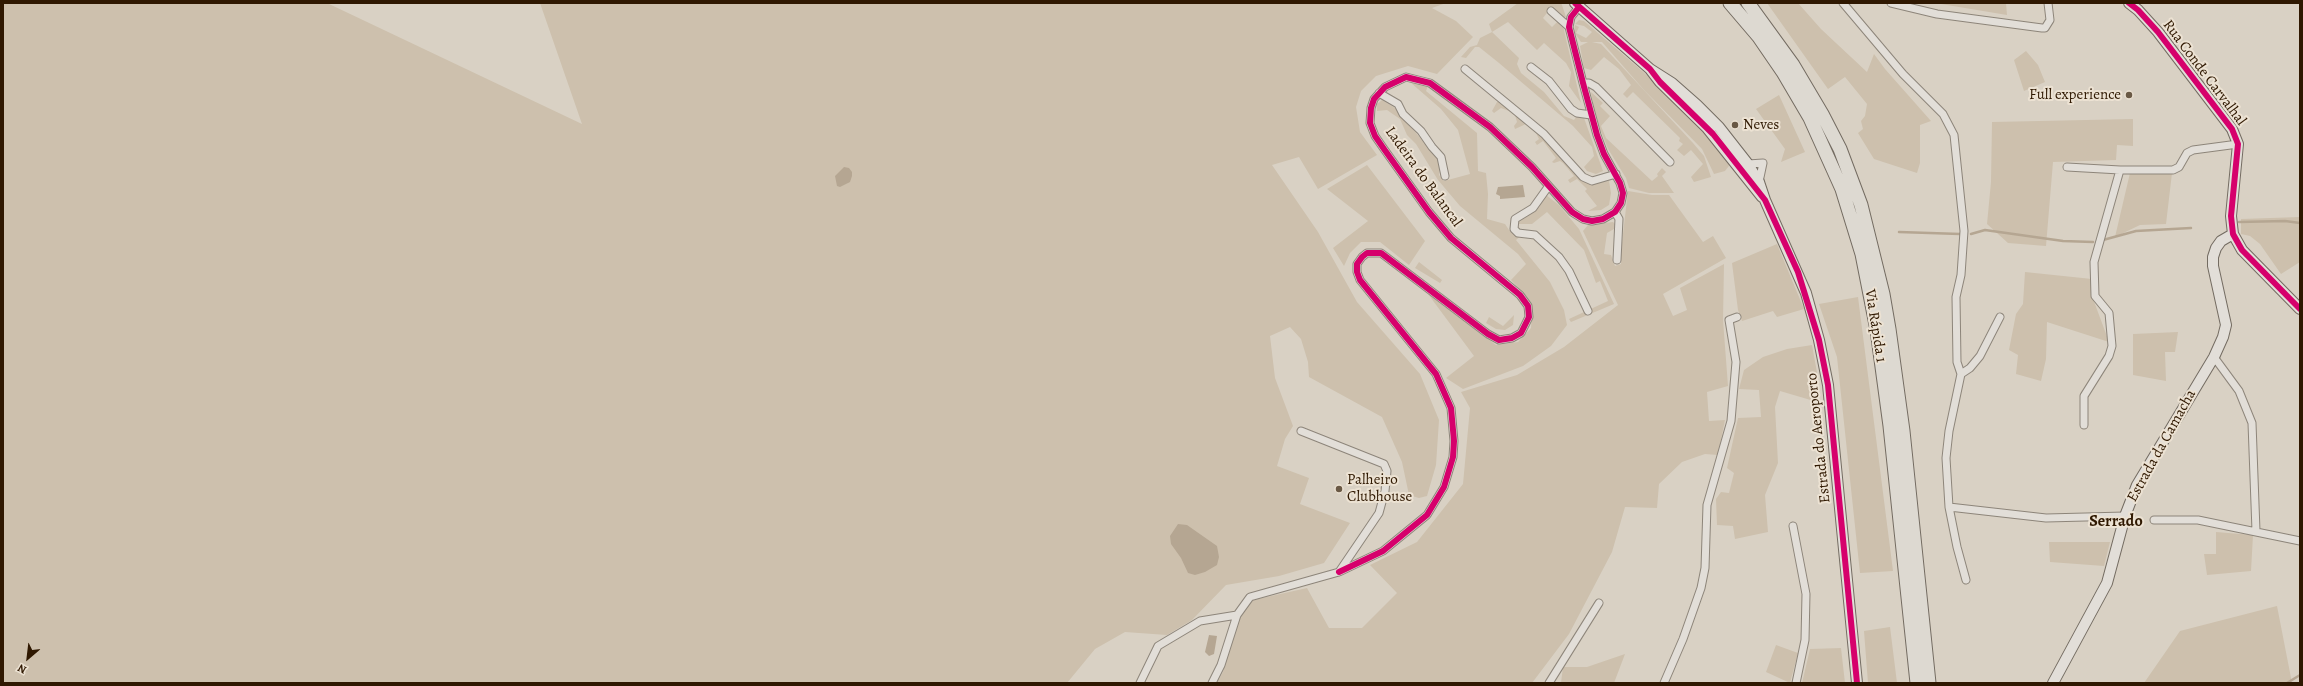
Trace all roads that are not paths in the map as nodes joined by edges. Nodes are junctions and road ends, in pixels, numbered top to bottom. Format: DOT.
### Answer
graph roads {
  1 [pos="1730,3"];
  2 [pos="1748,3"];
  3 [pos="1843,3"];
  4 [pos="1891,3"];
  5 [pos="2048,3"];
  6 [pos="2129,3"];
  7 [pos="1577,5"];
  8 [pos="1551,11"];
  9 [pos="1569,27"];
  10 [pos="1531,67"];
  11 [pos="1466,68"];
  12 [pos="1650,70"];
  13 [pos="1583,83"];
  14 [pos="1379,93"];
  15 [pos="1591,115"];
  16 [pos="1713,134"];
  17 [pos="2238,144"];
  18 [pos="1670,162"];
  19 [pos="1748,164"];
  20 [pos="2067,167"];
  21 [pos="2120,170"];
  22 [pos="1616,174"];
  23 [pos="1445,176"];
  24 [pos="1759,182"];
  25 [pos="1548,187"];
  26 [pos="1765,200"];
  27 [pos="1615,212"];
  28 [pos="2233,234"];
  29 [pos="1618,260"];
  30 [pos="2300,309"];
  31 [pos="1588,311"];
  32 [pos="1737,317"];
  33 [pos="2000,317"];
  34 [pos="2214,357"];
  35 [pos="1961,374"];
  36 [pos="2084,425"];
  37 [pos="1301,432"];
  38 [pos="1950,507"];
  39 [pos="2125,516"];
  40 [pos="2154,520"];
  41 [pos="1792,526"];
  42 [pos="2256,531"];
  43 [pos="2300,541"];
  44 [pos="1339,572"];
  45 [pos="1966,580"];
  46 [pos="1599,602"];
  47 [pos="1237,615"];
  48 [pos="1140,683"];
  49 [pos="1212,683"];
  50 [pos="1549,683"];
  51 [pos="1664,683"];
  52 [pos="1796,683"];
  53 [pos="1857,683"];
  54 [pos="1917,683"];
  55 [pos="1928,683"];
  56 [pos="2052,683"];
  1 -- 54 [label="highway, Via Rápida 1"];
  2 -- 55 [label="highway, Via Rápida 1"];
  3 -- 35 [label="street"];
  4 -- 5 [label="street"];
  6 -- 17 [label="main road, Rua Conde Carvalhal"];
  7 -- 9 [label="street"];
  7 -- 12 [label="main road, Estrada do Aeroporto"];
  8 -- 9 [label="street"];
  9 -- 13 [label="street"];
  10 -- 15 [label="street"];
  11 -- 22 [label="street"];
  12 -- 16 [label="main road, Estrada do Aeroporto"];
  12 -- 19 [label="main road, Estrada do Aeroporto"];
  13 -- 15 [label="street"];
  13 -- 18 [label="street"];
  14 -- 23 [label="street"];
  14 -- 25 [label="street, Ladeira do Balancal"];
  14 -- 44 [label="street, Ladeira do Balancal"];
  15 -- 22 [label="street"];
  16 -- 19 [label="main road"];
  16 -- 26 [label="main road, Estrada do Aeroporto"];
  17 -- 21 [label="street"];
  17 -- 28 [label="main road, Rua Conde Carvalhal"];
  19 -- 24 [label="main road, Estrada do Aeroporto"];
  19 -- 24 [label="street"];
  20 -- 21 [label="street"];
  21 -- 36 [label="street"];
  22 -- 27 [label="street"];
  24 -- 26 [label="main road, Estrada do Aeroporto"];
  25 -- 27 [label="street, Ladeira do Balancal"];
  25 -- 31 [label="street"];
  26 -- 53 [label="main road, Estrada do Aeroporto"];
  27 -- 29 [label="street"];
  28 -- 30 [label="main road, Rua Conde Carvalhal"];
  28 -- 34 [label="main road, Estrada da Camacha"];
  32 -- 51 [label="street"];
  33 -- 35 [label="street"];
  34 -- 39 [label="main road, Estrada da Camacha"];
  34 -- 42 [label="street"];
  35 -- 38 [label="street"];
  37 -- 44 [label="street"];
  38 -- 39 [label="street"];
  38 -- 45 [label="street"];
  39 -- 56 [label="main road, Estrada da Camacha"];
  40 -- 42 [label="street"];
  41 -- 52 [label="street"];
  42 -- 43 [label="street"];
  44 -- 47 [label="street"];
  46 -- 50 [label="street"];
  47 -- 48 [label="street"];
  47 -- 49 [label="street"];
}
